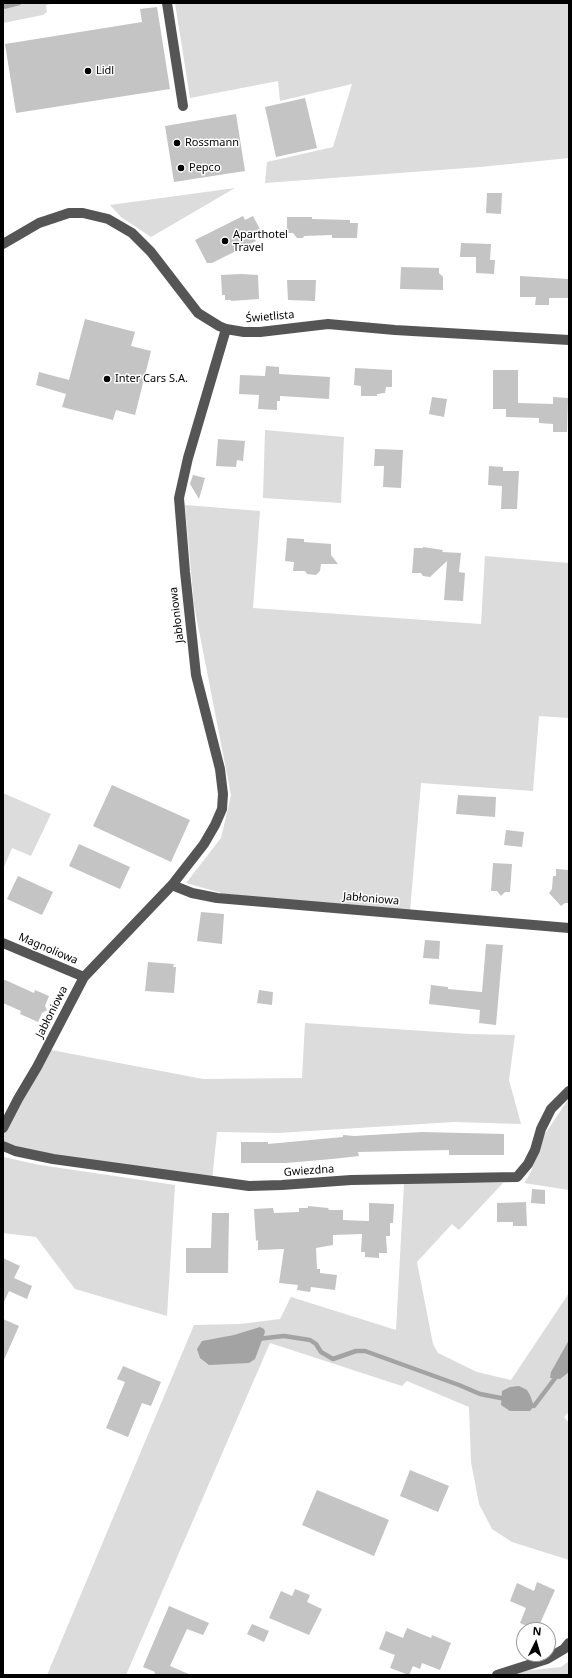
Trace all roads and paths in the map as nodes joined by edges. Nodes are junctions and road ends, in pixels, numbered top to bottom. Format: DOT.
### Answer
graph roads {
  1 [pos="167,3"];
  2 [pos="183,106"];
  3 [pos="3,244"];
  4 [pos="226,329"];
  5 [pos="569,340"];
  6 [pos="172,885"];
  7 [pos="569,928"];
  8 [pos="3,943"];
  9 [pos="84,977"];
  10 [pos="569,1091"];
  11 [pos="3,1128"];
  12 [pos="3,1146"];
  13 [pos="569,1642"];
  14 [pos="497,1675"];
  1 -- 2 [label="street"];
  3 -- 4 [label="street, Świetlista"];
  4 -- 5 [label="street, Świetlista"];
  4 -- 6 [label="street, Jabłoniowa"];
  6 -- 7 [label="street, Jabłoniowa"];
  6 -- 9 [label="street, Jabłoniowa"];
  8 -- 9 [label="street, Magnoliowa"];
  9 -- 11 [label="street, Jabłoniowa"];
  10 -- 12 [label="street, Gwiezdna"];
  13 -- 14 [label="street"];
}
